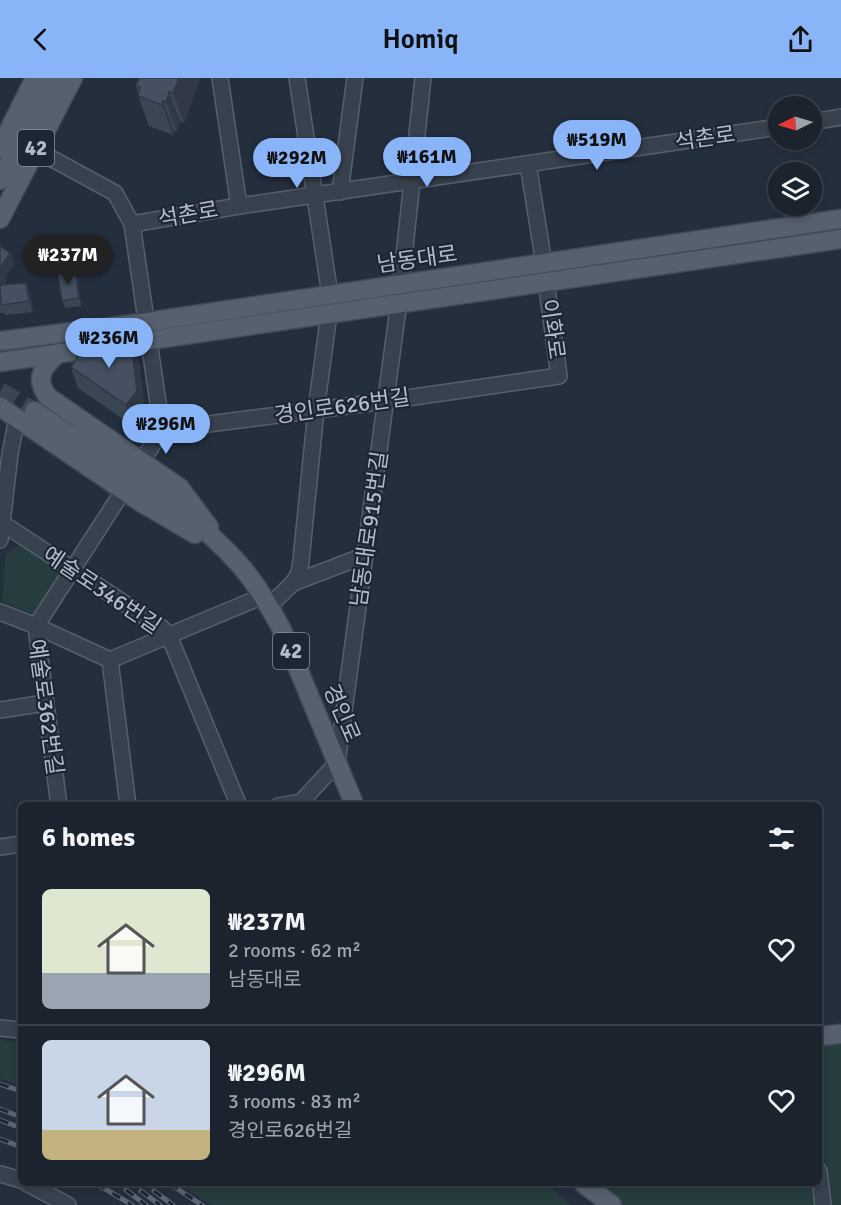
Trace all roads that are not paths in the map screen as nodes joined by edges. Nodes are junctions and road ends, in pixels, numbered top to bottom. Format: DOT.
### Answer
graph roads {
  1 [pos="35,78"];
  2 [pos="54,78"];
  3 [pos="73,78"];
  4 [pos="220,78"];
  5 [pos="297,78"];
  6 [pos="355,78"];
  7 [pos="423,78"];
  8 [pos="841,117"];
  9 [pos="822,120"];
  10 [pos="768,128"];
  11 [pos="0,148"];
  12 [pos="36,150"];
  13 [pos="528,164"];
  14 [pos="0,180"];
  15 [pos="411,182"];
  16 [pos="340,192"];
  17 [pos="315,195"];
  18 [pos="239,206"];
  19 [pos="0,219"];
  20 [pos="841,219"];
  21 [pos="132,224"];
  22 [pos="841,239"];
  23 [pos="545,273"];
  24 [pos="330,295"];
  25 [pos="399,295"];
  26 [pos="329,314"];
  27 [pos="149,331"];
  28 [pos="0,341"];
  29 [pos="59,352"];
  30 [pos="0,362"];
  31 [pos="559,376"];
  32 [pos="48,397"];
  33 [pos="386,401"];
  34 [pos="0,407"];
  35 [pos="316,410"];
  36 [pos="26,418"];
  37 [pos="162,430"];
  38 [pos="142,461"];
  39 [pos="123,491"];
  40 [pos="2,523"];
  41 [pos="0,540"];
  42 [pos="226,550"];
  43 [pos="366,555"];
  44 [pos="73,570"];
  45 [pos="293,584"];
  46 [pos="266,601"];
  47 [pos="0,612"];
  48 [pos="36,626"];
  49 [pos="167,635"];
  50 [pos="110,660"];
  51 [pos="45,703"];
  52 [pos="0,710"];
  53 [pos="337,763"];
  54 [pos="58,802"];
  55 [pos="128,802"];
  56 [pos="237,802"];
  57 [pos="301,802"];
  58 [pos="353,802"];
  59 [pos="18,844"];
  60 [pos="0,847"];
  61 [pos="0,1028"];
  62 [pos="18,1030"];
  63 [pos="841,1034"];
  64 [pos="822,1036"];
  65 [pos="0,1174"];
  66 [pos="18,1179"];
  67 [pos="32,1186"];
  68 [pos="588,1186"];
  69 [pos="821,1186"];
  70 [pos="68,1205"];
  71 [pos="612,1205"];
  72 [pos="823,1205"];
  1 -- 11 [label="main road, 42"];
  2 -- 14 [label="main road"];
  3 -- 12 [label="main road, 42"];
  4 -- 18 [label="street"];
  5 -- 17 [label="street"];
  6 -- 16 [label="street"];
  7 -- 15 [label="street, 남동대로915번길"];
  8 -- 9 [label="street"];
  10 -- 13 [label="street, 석촌로"];
  12 -- 19 [label="main road, 42"];
  12 -- 21 [label="street"];
  13 -- 15 [label="street, 석촌로"];
  13 -- 23 [label="street, 이화로"];
  15 -- 16 [label="street, 석촌로"];
  15 -- 25 [label="street, 남동대로915번길"];
  16 -- 17 [label="street, 석촌로"];
  17 -- 18 [label="street, 석촌로"];
  17 -- 24 [label="street"];
  18 -- 21 [label="street, 석촌로"];
  20 -- 23 [label="main road"];
  21 -- 27 [label="street"];
  22 -- 23 [label="main road"];
  23 -- 25 [label="main road"];
  23 -- 31 [label="street, 이화로"];
  24 -- 25 [label="main road, 남동대로"];
  24 -- 27 [label="main road, 남동대로"];
  25 -- 26 [label="main road"];
  25 -- 33 [label="street, 남동대로915번길"];
  26 -- 27 [label="main road"];
  26 -- 35 [label="street"];
  27 -- 28 [label="main road, 남동대로"];
  27 -- 29 [label="main road"];
  27 -- 37 [label="street"];
  29 -- 30 [label="main road"];
  29 -- 32 [label="main road"];
  31 -- 33 [label="street, 경인로626번길"];
  32 -- 36 [label="main road"];
  32 -- 38 [label="main road, 경인로 / 42"];
  33 -- 35 [label="street, 경인로626번길"];
  33 -- 43 [label="street, 남동대로915번길"];
  34 -- 36 [label="main road, 경인로 / 42"];
  35 -- 37 [label="street, 경인로626번길"];
  35 -- 45 [label="street"];
  36 -- 39 [label="main road, 경인로 / 42"];
  36 -- 40 [label="street"];
  36 -- 42 [label="main road, 경인로"];
  37 -- 38 [label="street"];
  38 -- 42 [label="main road, 경인로 / 42"];
  39 -- 42 [label="main road, 경인로 / 42"];
  39 -- 44 [label="street, 예술로362번길"];
  40 -- 41 [label="street"];
  40 -- 44 [label="street, 예술로346번길"];
  42 -- 46 [label="main road, 경인로 / 42"];
  43 -- 45 [label="street"];
  43 -- 53 [label="street, 남동대로915번길"];
  44 -- 48 [label="street, 예술로362번길"];
  44 -- 49 [label="street, 예술로346번길"];
  45 -- 46 [label="street"];
  46 -- 49 [label="street"];
  46 -- 53 [label="main road, 경인로 / 42"];
  47 -- 48 [label="street"];
  48 -- 50 [label="street"];
  48 -- 51 [label="street, 예술로362번길"];
  49 -- 50 [label="street"];
  49 -- 56 [label="street, 예술로346번길"];
  50 -- 55 [label="street"];
  51 -- 52 [label="street"];
  51 -- 54 [label="street, 예술로362번길"];
  53 -- 57 [label="street"];
  53 -- 58 [label="main road, 경인로 / 42"];
  59 -- 60 [label="street"];
  61 -- 62 [label="street"];
  63 -- 64 [label="main road"];
  65 -- 66 [label="street"];
  67 -- 70 [label="street"];
  68 -- 71 [label="main road"];
  69 -- 72 [label="street"];
}
